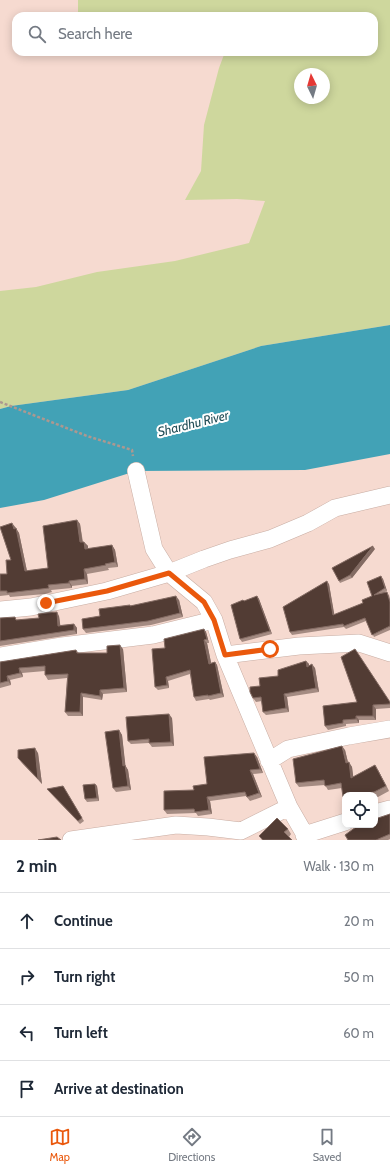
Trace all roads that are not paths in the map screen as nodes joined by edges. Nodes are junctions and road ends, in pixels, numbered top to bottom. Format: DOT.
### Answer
graph roads {
  1 [pos="136,471"];
  2 [pos="390,495"];
  3 [pos="169,573"];
  4 [pos="0,610"];
  5 [pos="214,620"];
  6 [pos="390,653"];
  7 [pos="225,655"];
  8 [pos="0,656"];
  9 [pos="390,729"];
  10 [pos="269,761"];
  11 [pos="289,807"];
  12 [pos="390,809"];
  13 [pos="378,812"];
  14 [pos="342,823"];
  15 [pos="306,837"];
  16 [pos="72,840"];
  1 -- 3 [label="street"];
  2 -- 3 [label="street"];
  3 -- 4 [label="street"];
  3 -- 5 [label="street"];
  5 -- 7 [label="street"];
  5 -- 8 [label="street"];
  6 -- 7 [label="street"];
  7 -- 10 [label="street"];
  9 -- 10 [label="street"];
  10 -- 11 [label="street"];
  11 -- 15 [label="street"];
  11 -- 16 [label="street"];
  12 -- 13 [label="street"];
  14 -- 15 [label="street"];
}
